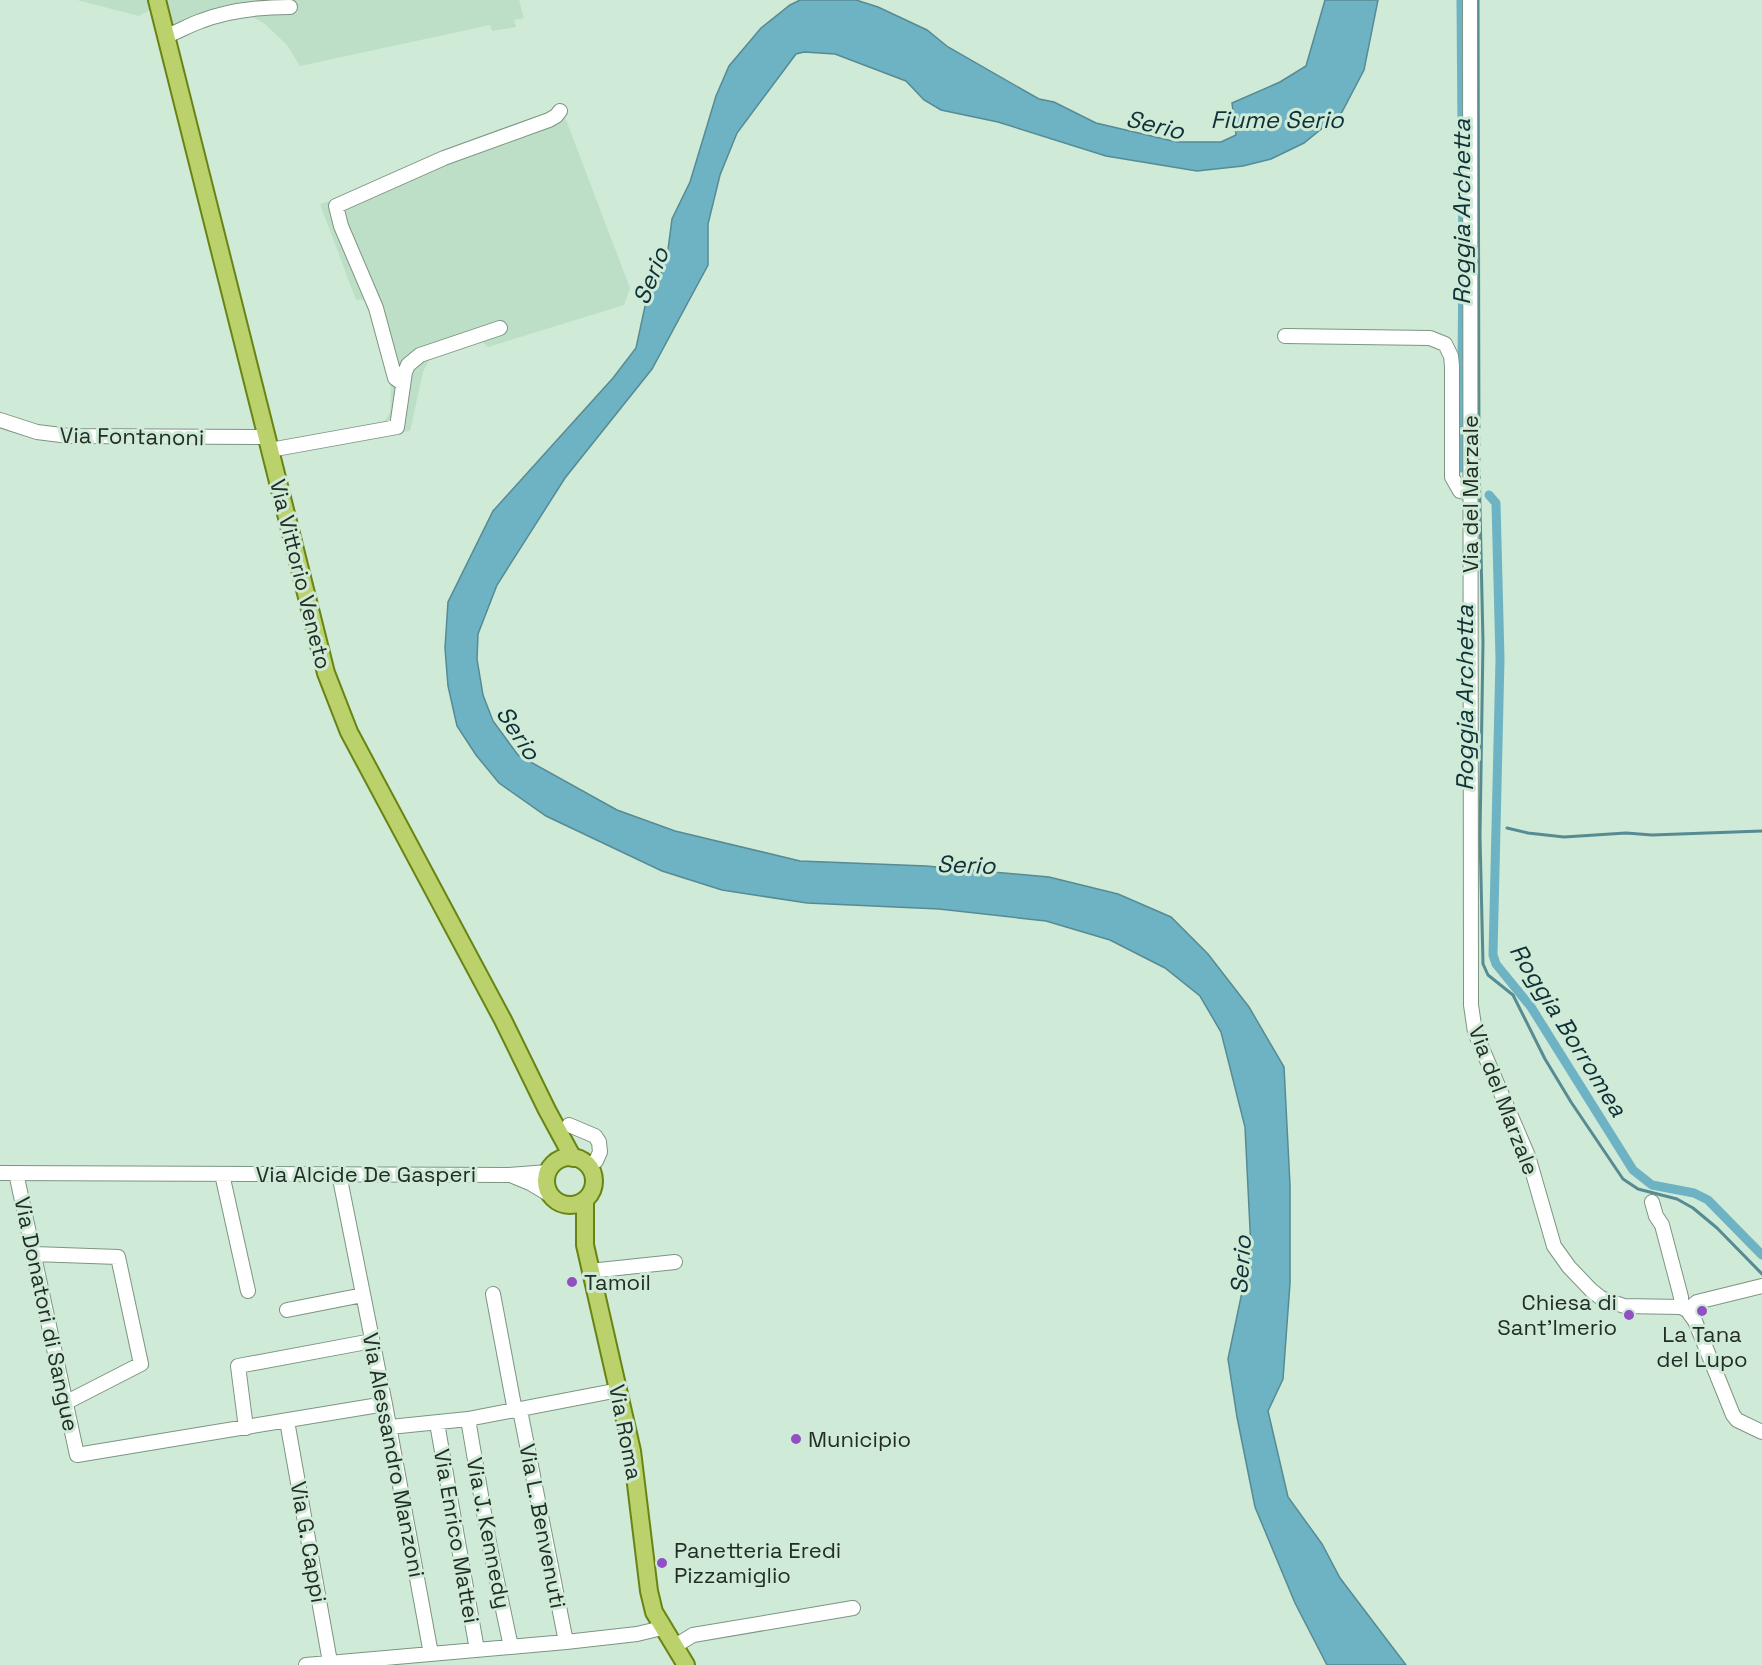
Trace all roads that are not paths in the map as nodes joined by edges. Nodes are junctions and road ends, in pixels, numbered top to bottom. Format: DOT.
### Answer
graph roads {
  1 [pos="157,0"];
  2 [pos="1470,0"];
  3 [pos="290,7"];
  4 [pos="166,36"];
  5 [pos="560,111"];
  6 [pos="500,328"];
  7 [pos="1285,336"];
  8 [pos="403,384"];
  9 [pos="0,420"];
  10 [pos="268,444"];
  11 [pos="1470,493"];
  12 [pos="569,1125"];
  13 [pos="566,1164"];
  14 [pos="0,1173"];
  15 [pos="16,1173"];
  16 [pos="222,1174"];
  17 [pos="339,1174"];
  18 [pos="509,1174"];
  19 [pos="550,1195"];
  20 [pos="577,1202"];
  21 [pos="1652,1202"];
  22 [pos="34,1254"];
  23 [pos="675,1262"];
  24 [pos="590,1271"];
  25 [pos="1762,1286"];
  26 [pos="248,1291"];
  27 [pos="493,1294"];
  28 [pos="363,1295"];
  29 [pos="1684,1308"];
  30 [pos="287,1310"];
  31 [pos="372,1341"];
  32 [pos="619,1390"];
  33 [pos="65,1402"];
  34 [pos="385,1404"];
  35 [pos="518,1411"];
  36 [pos="468,1419"];
  37 [pos="287,1421"];
  38 [pos="437,1423"];
  39 [pos="390,1427"];
  40 [pos="246,1428"];
  41 [pos="1762,1432"];
  42 [pos="853,1608"];
  43 [pos="662,1628"];
  44 [pos="566,1642"];
  45 [pos="675,1646"];
  46 [pos="511,1647"];
  47 [pos="477,1650"];
  48 [pos="431,1654"];
  49 [pos="330,1662"];
  50 [pos="306,1665"];
  51 [pos="686,1665"];
  1 -- 4 [label="main road, Via Vittorio Veneto"];
  2 -- 11 [label="street, Via del Marzale"];
  3 -- 4 [label="street"];
  4 -- 10 [label="main road, Via Vittorio Veneto"];
  5 -- 8 [label="street"];
  6 -- 8 [label="street"];
  7 -- 11 [label="street"];
  8 -- 10 [label="street, Via Fontanoni"];
  9 -- 10 [label="street, Via Fontanoni"];
  10 -- 13 [label="main road, Via Vittorio Veneto"];
  11 -- 29 [label="street, Via del Marzale"];
  12 -- 13 [label="street"];
  13 -- 18 [label="street, Via Alcide De Gasperi"];
  13 -- 19 [label="main road"];
  13 -- 20 [label="main road"];
  14 -- 15 [label="street, Via Alcide De Gasperi"];
  15 -- 16 [label="street, Via Alcide De Gasperi"];
  15 -- 22 [label="street, Via Donatori di Sangue"];
  16 -- 17 [label="street, Via Alcide De Gasperi"];
  16 -- 26 [label="street, Via Alcide De Gasperi"];
  17 -- 18 [label="street, Via Alcide De Gasperi"];
  17 -- 28 [label="street, Via Alessandro Manzoni"];
  18 -- 19 [label="street, Via Alcide De Gasperi"];
  19 -- 20 [label="main road"];
  20 -- 24 [label="main road, Via Roma"];
  21 -- 29 [label="street"];
  22 -- 33 [label="street, Via Donatori di Sangue"];
  22 -- 33 [label="street"];
  23 -- 24 [label="street"];
  24 -- 32 [label="main road, Via Roma"];
  25 -- 29 [label="street"];
  27 -- 35 [label="street, Via L. Benvenuti"];
  28 -- 30 [label="street"];
  28 -- 31 [label="street, Via Alessandro Manzoni"];
  29 -- 41 [label="street"];
  31 -- 34 [label="street, Via Alessandro Manzoni"];
  31 -- 40 [label="street"];
  32 -- 35 [label="street"];
  32 -- 43 [label="main road, Via Roma"];
  33 -- 40 [label="street, Via Donatori di Sangue"];
  34 -- 37 [label="street"];
  34 -- 39 [label="street, Via Alessandro Manzoni"];
  35 -- 36 [label="street"];
  35 -- 44 [label="street, Via L. Benvenuti"];
  36 -- 38 [label="street"];
  36 -- 46 [label="street, Via J. Kennedy"];
  37 -- 40 [label="street"];
  37 -- 49 [label="street, Via G. Cappi"];
  38 -- 39 [label="street"];
  38 -- 47 [label="street, Via Enrico Mattei"];
  39 -- 48 [label="street, Via Alessandro Manzoni"];
  42 -- 45 [label="street"];
  43 -- 44 [label="street"];
  43 -- 45 [label="main road, Via Roma"];
  44 -- 46 [label="street"];
  45 -- 51 [label="main road"];
  46 -- 47 [label="street"];
  47 -- 48 [label="street"];
  48 -- 49 [label="street"];
  49 -- 50 [label="street"];
}
